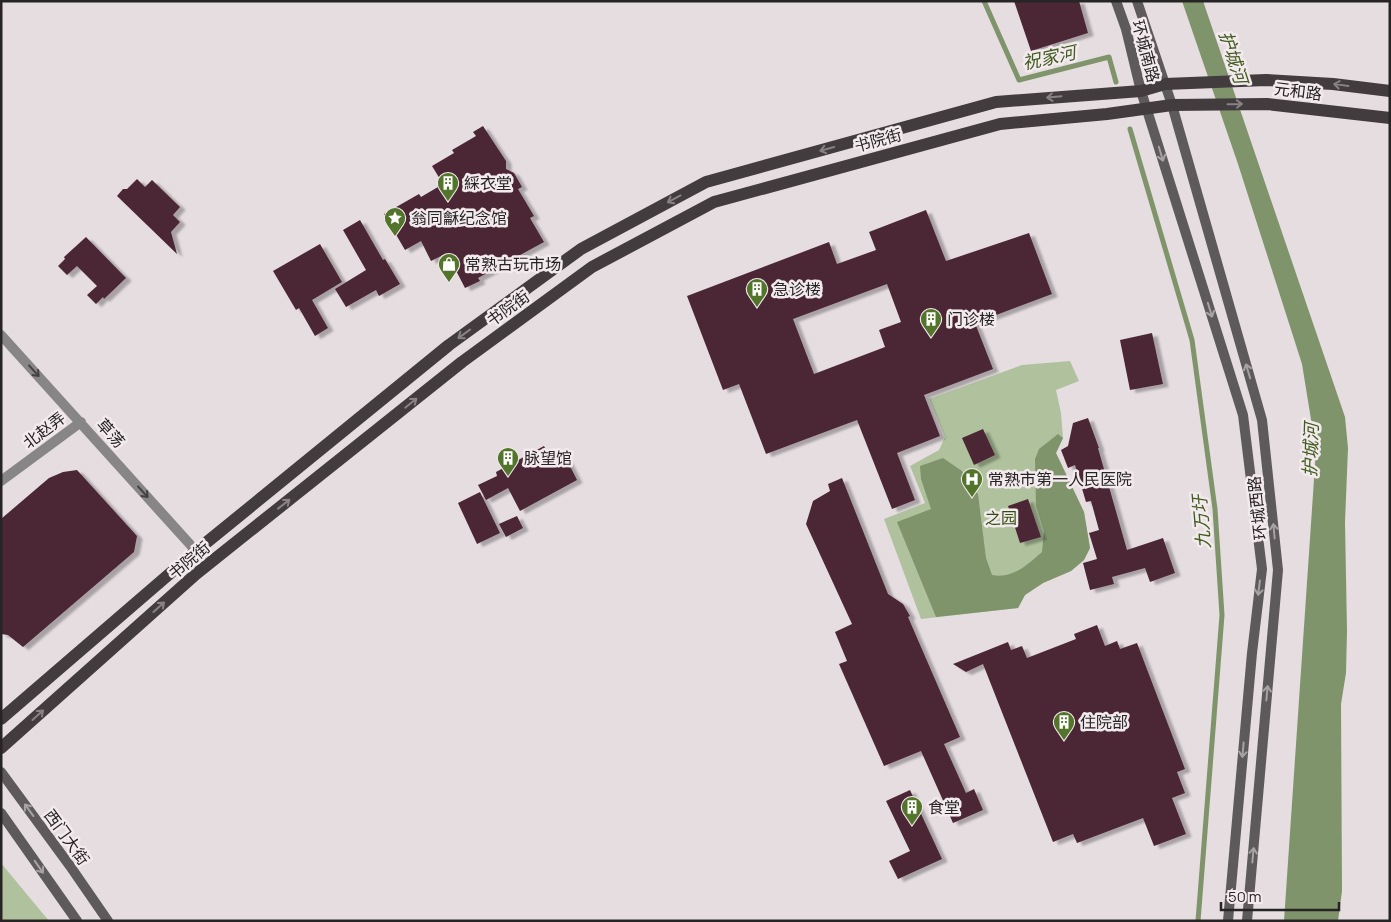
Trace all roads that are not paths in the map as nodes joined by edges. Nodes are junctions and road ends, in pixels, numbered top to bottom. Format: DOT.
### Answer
graph roads {
  1 [pos="1116,1"];
  2 [pos="1137,1"];
  3 [pos="1200,83"];
  4 [pos="1166,84"];
  5 [pos="1141,91"];
  6 [pos="1390,91"];
  7 [pos="1172,105"];
  8 [pos="1202,105"];
  9 [pos="1147,108"];
  10 [pos="1390,118"];
  11 [pos="1,335"];
  12 [pos="81,422"];
  13 [pos="1,481"];
  14 [pos="196,551"];
  15 [pos="1,719"];
  16 [pos="1,748"];
  17 [pos="1,772"];
  18 [pos="1,813"];
  19 [pos="77,921"];
  20 [pos="108,921"];
  21 [pos="1228,921"];
  22 [pos="1247,921"];
  1 -- 5 [label="main road, 环城南路"];
  2 -- 4 [label="main road, 环城南路"];
  3 -- 4 [label="main road, 书院街"];
  6 -- 3 [label="main road, 元和路, one-way"];
  4 -- 5 [label="main road, 书院街"];
  4 -- 7 [label="main road, 环城南路"];
  5 -- 9 [label="main road, 环城南路"];
  5 -- 14 [label="main road, 书院街, one-way"];
  7 -- 8 [label="main road, 书院街"];
  7 -- 9 [label="main road, 书院街"];
  22 -- 7 [label="main road, 环城西路, one-way"];
  8 -- 10 [label="main road, 元和路, one-way"];
  16 -- 9 [label="main road, 书院街, one-way"];
  9 -- 21 [label="main road, 环城西路, one-way"];
  11 -- 12 [label="street, 草荡, one-way"];
  12 -- 13 [label="street, 北赵弄"];
  12 -- 14 [label="street, 草荡, one-way"];
  14 -- 15 [label="main road, 书院街"];
  20 -- 17 [label="main road, 西门大街, one-way"];
  18 -- 19 [label="main road, one-way"];
}
